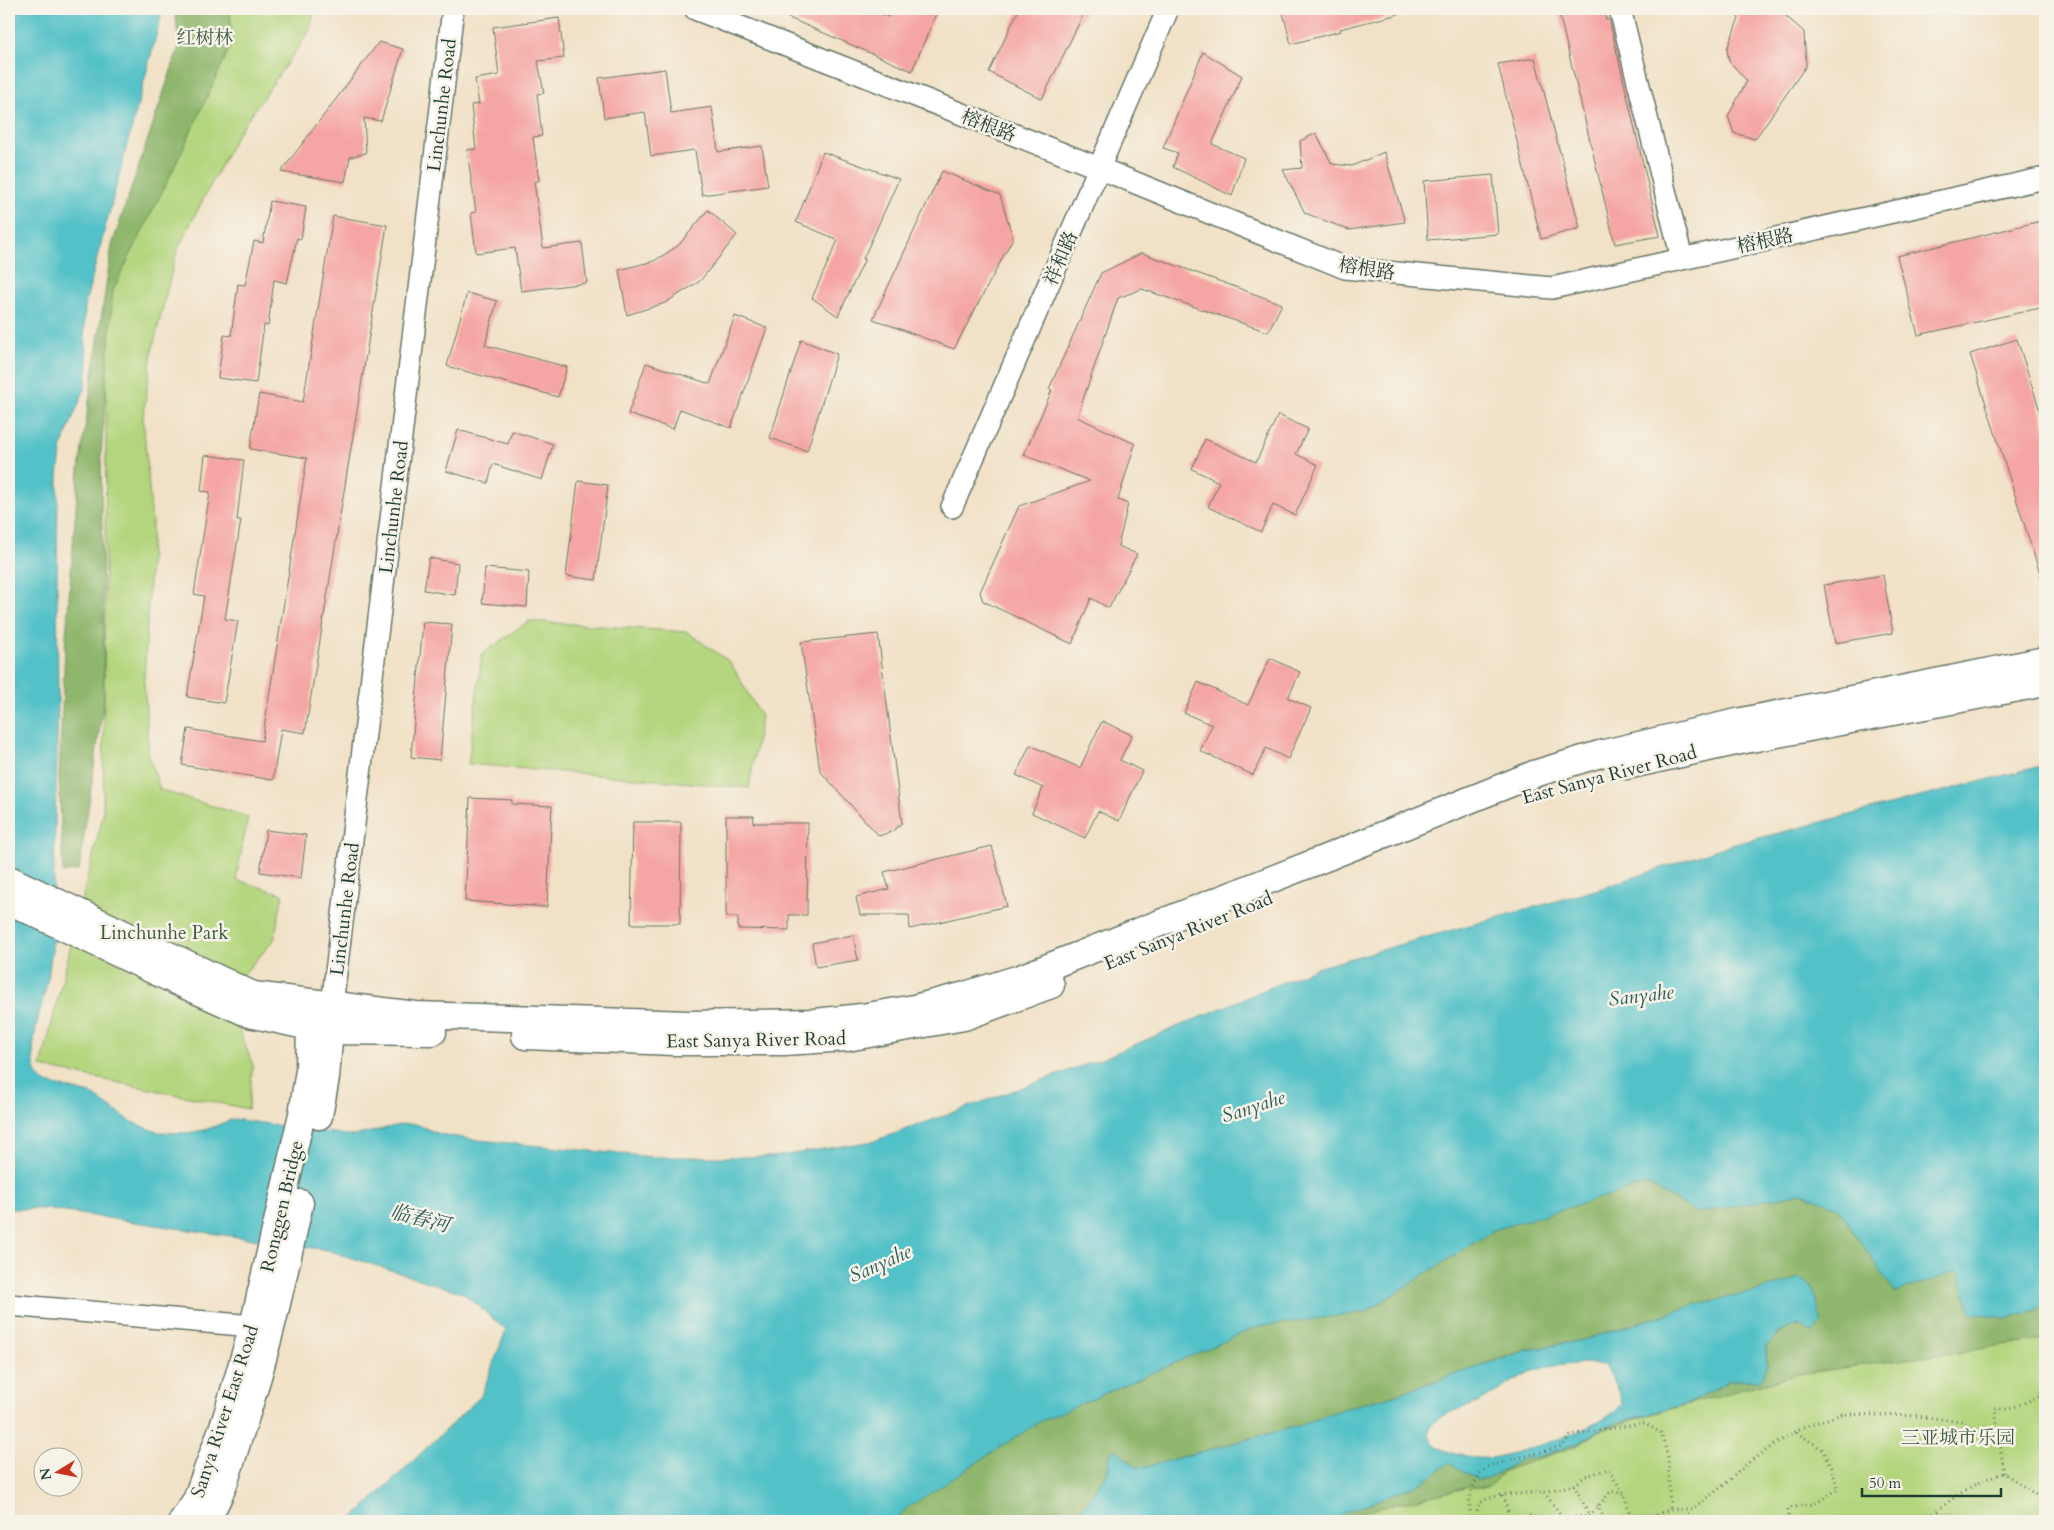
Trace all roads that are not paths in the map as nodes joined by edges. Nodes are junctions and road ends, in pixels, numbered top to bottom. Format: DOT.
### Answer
graph roads {
  1 [pos="453,9"];
  2 [pos="695,9"];
  3 [pos="1168,9"];
  4 [pos="1620,9"];
  5 [pos="1099,168"];
  6 [pos="2045,178"];
  7 [pos="1682,259"];
  8 [pos="952,507"];
  9 [pos="2045,660"];
  10 [pos="2045,683"];
  11 [pos="9,879"];
  12 [pos="9,901"];
  13 [pos="251,1004"];
  14 [pos="332,1005"];
  15 [pos="319,1029"];
  16 [pos="269,1300"];
  17 [pos="9,1305"];
  18 [pos="253,1326"];
  19 [pos="182,1521"];
  20 [pos="205,1521"];
  1 -- 14 [label="street, Linchunhe Road"];
  2 -- 5 [label="street, 榕根路"];
  3 -- 5 [label="street, 祥和路"];
  4 -- 7 [label="street"];
  5 -- 7 [label="street, 榕根路"];
  5 -- 8 [label="street, 祥和路"];
  6 -- 7 [label="street, 榕根路"];
  9 -- 14 [label="main road, East Sanya River Road"];
  10 -- 15 [label="main road, East Sanya River Road"];
  11 -- 13 [label="main road"];
  12 -- 13 [label="main road"];
  13 -- 14 [label="main road, East Sanya River Road"];
  13 -- 15 [label="main road, East Sanya River Road"];
  14 -- 15 [label="main road"];
  15 -- 16 [label="main road, Ronggen Bridge"];
  16 -- 18 [label="main road, Sanya River East Road"];
  16 -- 20 [label="main road, Sanya River East Road"];
  17 -- 18 [label="street"];
  18 -- 19 [label="main road, Sanya River East Road"];
}
